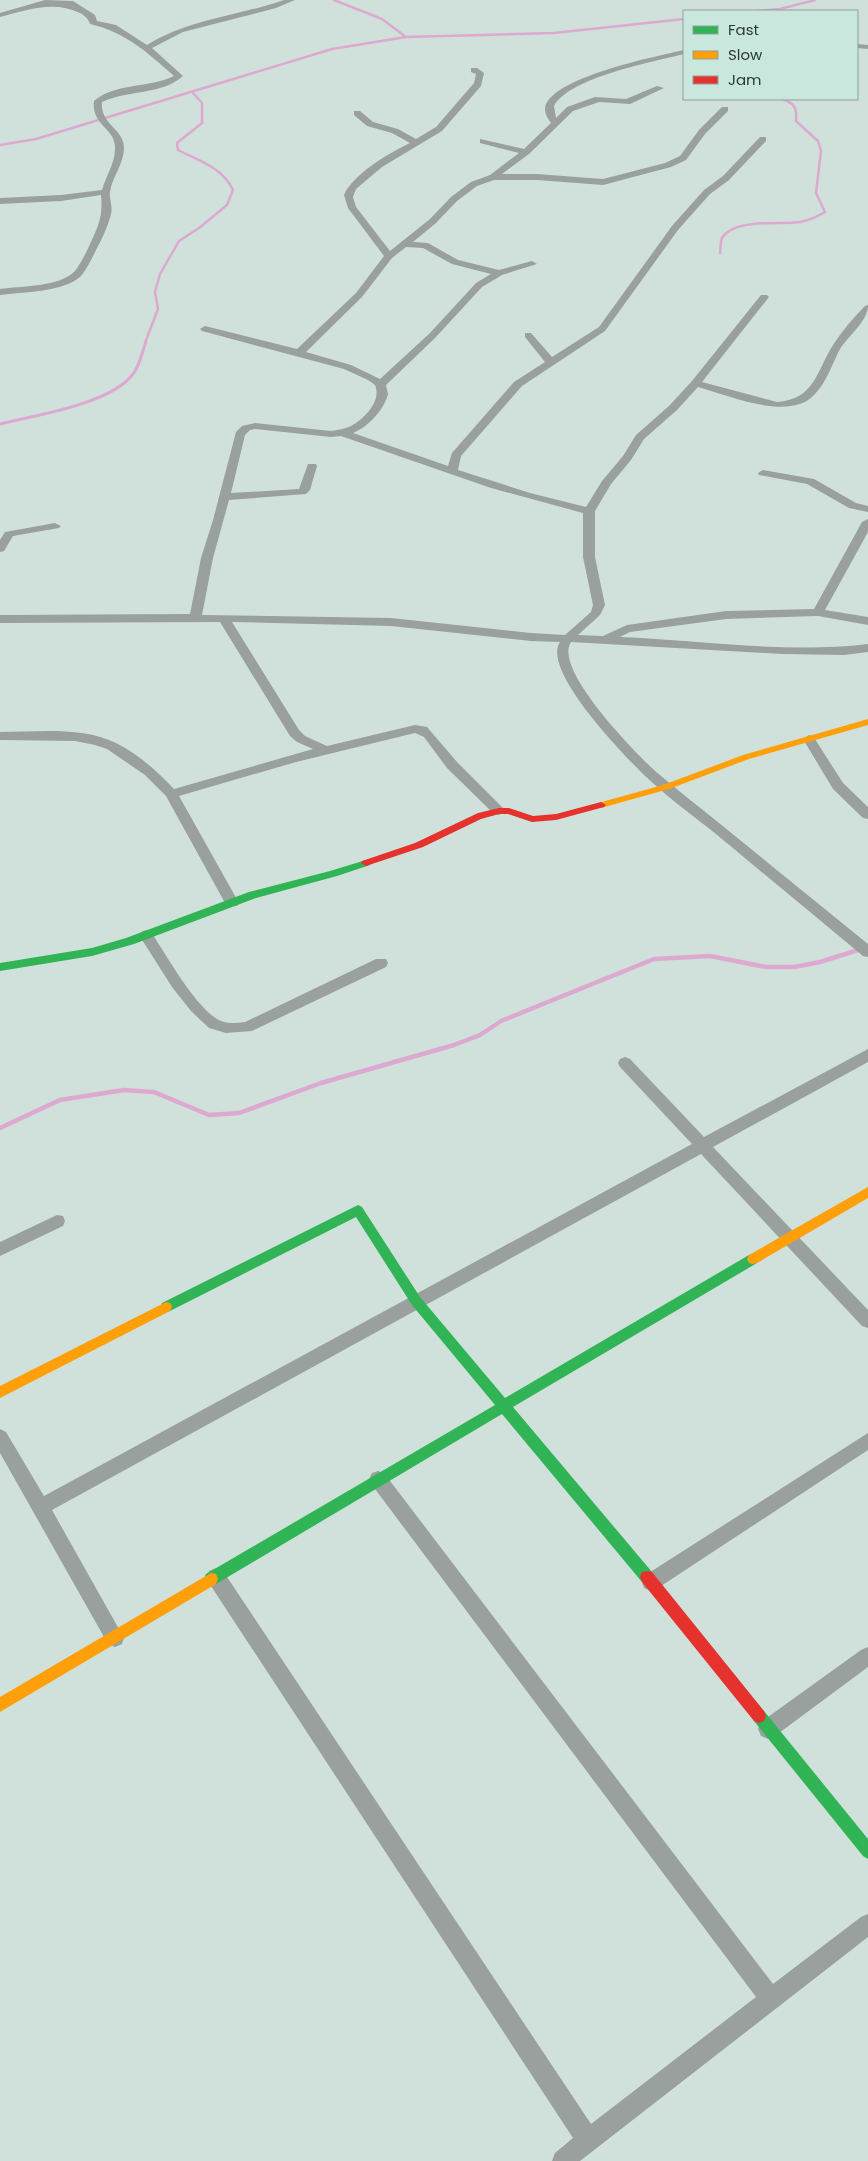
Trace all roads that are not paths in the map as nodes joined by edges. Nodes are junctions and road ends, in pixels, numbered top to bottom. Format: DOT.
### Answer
graph roads {
  1 [pos="291,0"];
  2 [pos="51,2"];
  3 [pos="0,15"];
  4 [pos="147,48"];
  5 [pos="683,52"];
  6 [pos="474,70"];
  7 [pos="660,88"];
  8 [pos="725,109"];
  9 [pos="357,113"];
  10 [pos="556,124"];
  11 [pos="763,139"];
  12 [pos="484,141"];
  13 [pos="416,143"];
  14 [pos="526,152"];
  15 [pos="494,177"];
  16 [pos="105,192"];
  17 [pos="0,201"];
  18 [pos="403,244"];
  19 [pos="389,256"];
  20 [pos="532,264"];
  21 [pos="499,273"];
  22 [pos="0,292"];
  23 [pos="764,298"];
  24 [pos="868,308"];
  25 [pos="205,330"];
  26 [pos="528,335"];
  27 [pos="299,353"];
  28 [pos="551,362"];
  29 [pos="696,382"];
  30 [pos="380,384"];
  31 [pos="342,433"];
  32 [pos="312,466"];
  33 [pos="452,471"];
  34 [pos="763,473"];
  35 [pos="225,497"];
  36 [pos="868,509"];
  37 [pos="588,512"];
  38 [pos="868,522"];
  39 [pos="55,526"];
  40 [pos="0,548"];
  41 [pos="818,612"];
  42 [pos="195,618"];
  43 [pos="0,619"];
  44 [pos="224,619"];
  45 [pos="868,621"];
  46 [pos="568,638"];
  47 [pos="606,640"];
  48 [pos="868,648"];
  49 [pos="868,722"];
  50 [pos="0,736"];
  51 [pos="809,739"];
  52 [pos="325,750"];
  53 [pos="666,787"];
  54 [pos="171,794"];
  55 [pos="499,811"];
  56 [pos="868,815"];
  57 [pos="232,903"];
  58 [pos="146,935"];
  59 [pos="868,952"];
  60 [pos="381,963"];
  61 [pos="0,967"];
  62 [pos="868,1055"];
  63 [pos="625,1063"];
  64 [pos="701,1146"];
  65 [pos="868,1192"];
  66 [pos="57,1221"];
  67 [pos="789,1238"];
  68 [pos="0,1249"];
  69 [pos="416,1301"];
  70 [pos="868,1321"];
  71 [pos="0,1392"];
  72 [pos="505,1405"];
  73 [pos="0,1438"];
  74 [pos="868,1441"];
  75 [pos="378,1479"];
  76 [pos="39,1508"];
  77 [pos="216,1577"];
  78 [pos="651,1582"];
  79 [pos="115,1638"];
  80 [pos="868,1656"];
  81 [pos="0,1705"];
  82 [pos="768,1730"];
  83 [pos="868,1851"];
  84 [pos="868,1924"];
  85 [pos="770,1998"];
  86 [pos="588,2140"];
  87 [pos="563,2161"];
  1 -- 4 [label="street"];
  2 -- 3 [label="street"];
  2 -- 4 [label="street"];
  4 -- 16 [label="street"];
  5 -- 10 [label="street"];
  6 -- 13 [label="street"];
  7 -- 10 [label="street"];
  8 -- 15 [label="street"];
  9 -- 13 [label="street"];
  10 -- 14 [label="street"];
  11 -- 28 [label="street"];
  12 -- 14 [label="street"];
  13 -- 19 [label="street"];
  14 -- 15 [label="street"];
  15 -- 18 [label="street"];
  16 -- 17 [label="street"];
  16 -- 22 [label="street"];
  18 -- 19 [label="street"];
  18 -- 21 [label="street"];
  19 -- 27 [label="street"];
  20 -- 21 [label="street"];
  21 -- 30 [label="street"];
  23 -- 29 [label="street"];
  24 -- 29 [label="street"];
  25 -- 27 [label="street"];
  26 -- 28 [label="street"];
  27 -- 30 [label="street"];
  28 -- 33 [label="street"];
  29 -- 37 [label="street"];
  30 -- 31 [label="street"];
  31 -- 33 [label="street"];
  31 -- 35 [label="street"];
  32 -- 35 [label="street"];
  33 -- 37 [label="street"];
  34 -- 36 [label="street"];
  35 -- 42 [label="street"];
  37 -- 46 [label="street"];
  38 -- 41 [label="street"];
  39 -- 40 [label="street"];
  41 -- 45 [label="street"];
  41 -- 47 [label="street"];
  42 -- 43 [label="street"];
  42 -- 44 [label="street"];
  44 -- 46 [label="street"];
  44 -- 52 [label="street"];
  46 -- 47 [label="street"];
  46 -- 53 [label="street"];
  47 -- 48 [label="street"];
  49 -- 51 [label="street"];
  50 -- 54 [label="street"];
  51 -- 53 [label="street"];
  51 -- 56 [label="street"];
  52 -- 54 [label="street"];
  52 -- 55 [label="street"];
  53 -- 55 [label="street"];
  53 -- 59 [label="street"];
  54 -- 57 [label="street"];
  55 -- 57 [label="street"];
  57 -- 58 [label="street"];
  58 -- 60 [label="street"];
  58 -- 61 [label="street"];
  62 -- 64 [label="street"];
  63 -- 64 [label="street"];
  64 -- 67 [label="street"];
  64 -- 69 [label="street"];
  65 -- 67 [label="street"];
  66 -- 68 [label="street"];
  67 -- 70 [label="street"];
  67 -- 72 [label="street"];
  69 -- 71 [label="street"];
  69 -- 72 [label="street"];
  69 -- 76 [label="street"];
  72 -- 75 [label="street"];
  72 -- 78 [label="street"];
  73 -- 76 [label="street"];
  74 -- 78 [label="street"];
  75 -- 77 [label="street"];
  75 -- 85 [label="street"];
  76 -- 79 [label="street"];
  77 -- 79 [label="street"];
  77 -- 86 [label="street"];
  78 -- 82 [label="street"];
  79 -- 81 [label="street"];
  80 -- 82 [label="street"];
  82 -- 83 [label="street"];
  84 -- 85 [label="street"];
  85 -- 86 [label="street"];
  86 -- 87 [label="street"];
}
